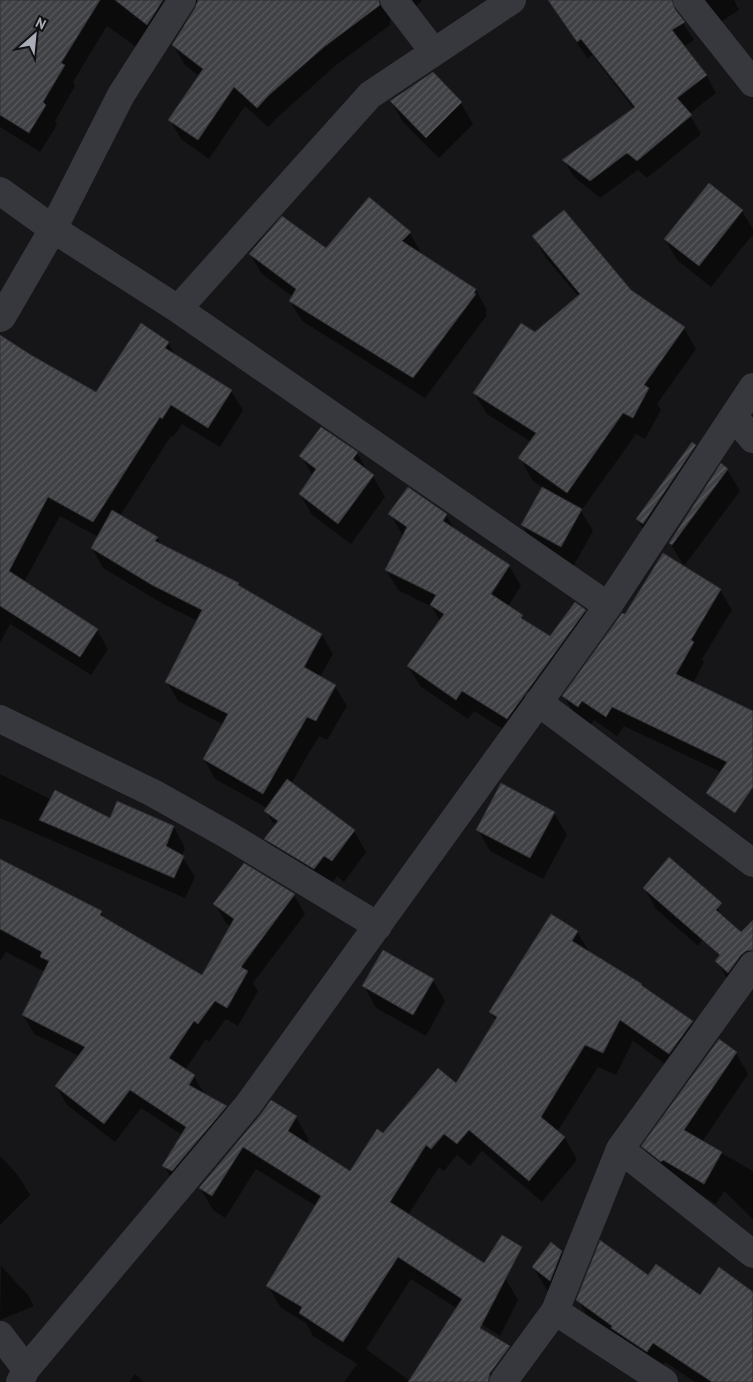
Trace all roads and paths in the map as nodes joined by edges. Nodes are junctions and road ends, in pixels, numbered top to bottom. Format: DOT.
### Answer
graph roads {
  1 [pos="182,0"];
  2 [pos="394,0"];
  3 [pos="512,0"];
  4 [pos="687,0"];
  5 [pos="434,52"];
  6 [pos="753,83"];
  7 [pos="0,191"];
  8 [pos="53,229"];
  9 [pos="178,309"];
  10 [pos="0,318"];
  11 [pos="753,387"];
  12 [pos="734,417"];
  13 [pos="753,439"];
  14 [pos="608,606"];
  15 [pos="538,702"];
  16 [pos="0,719"];
  17 [pos="753,863"];
  18 [pos="378,926"];
  19 [pos="753,965"];
  20 [pos="620,1149"];
  21 [pos="753,1254"];
  22 [pos="555,1311"];
  23 [pos="0,1336"];
  24 [pos="23,1376"];
  25 [pos="502,1382"];
  26 [pos="664,1382"];
  1 -- 8 [label="street"];
  2 -- 5 [label="street"];
  3 -- 5 [label="street"];
  4 -- 6 [label="street"];
  5 -- 9 [label="street"];
  7 -- 8 [label="street"];
  8 -- 9 [label="street"];
  8 -- 10 [label="street"];
  9 -- 14 [label="street"];
  11 -- 12 [label="street"];
  12 -- 13 [label="street"];
  12 -- 14 [label="street"];
  14 -- 15 [label="street"];
  15 -- 17 [label="street"];
  15 -- 18 [label="street"];
  16 -- 18 [label="street"];
  18 -- 24 [label="street"];
  19 -- 20 [label="street"];
  20 -- 21 [label="street"];
  20 -- 22 [label="street"];
  22 -- 25 [label="street"];
  22 -- 26 [label="street"];
  23 -- 24 [label="street"];
}
